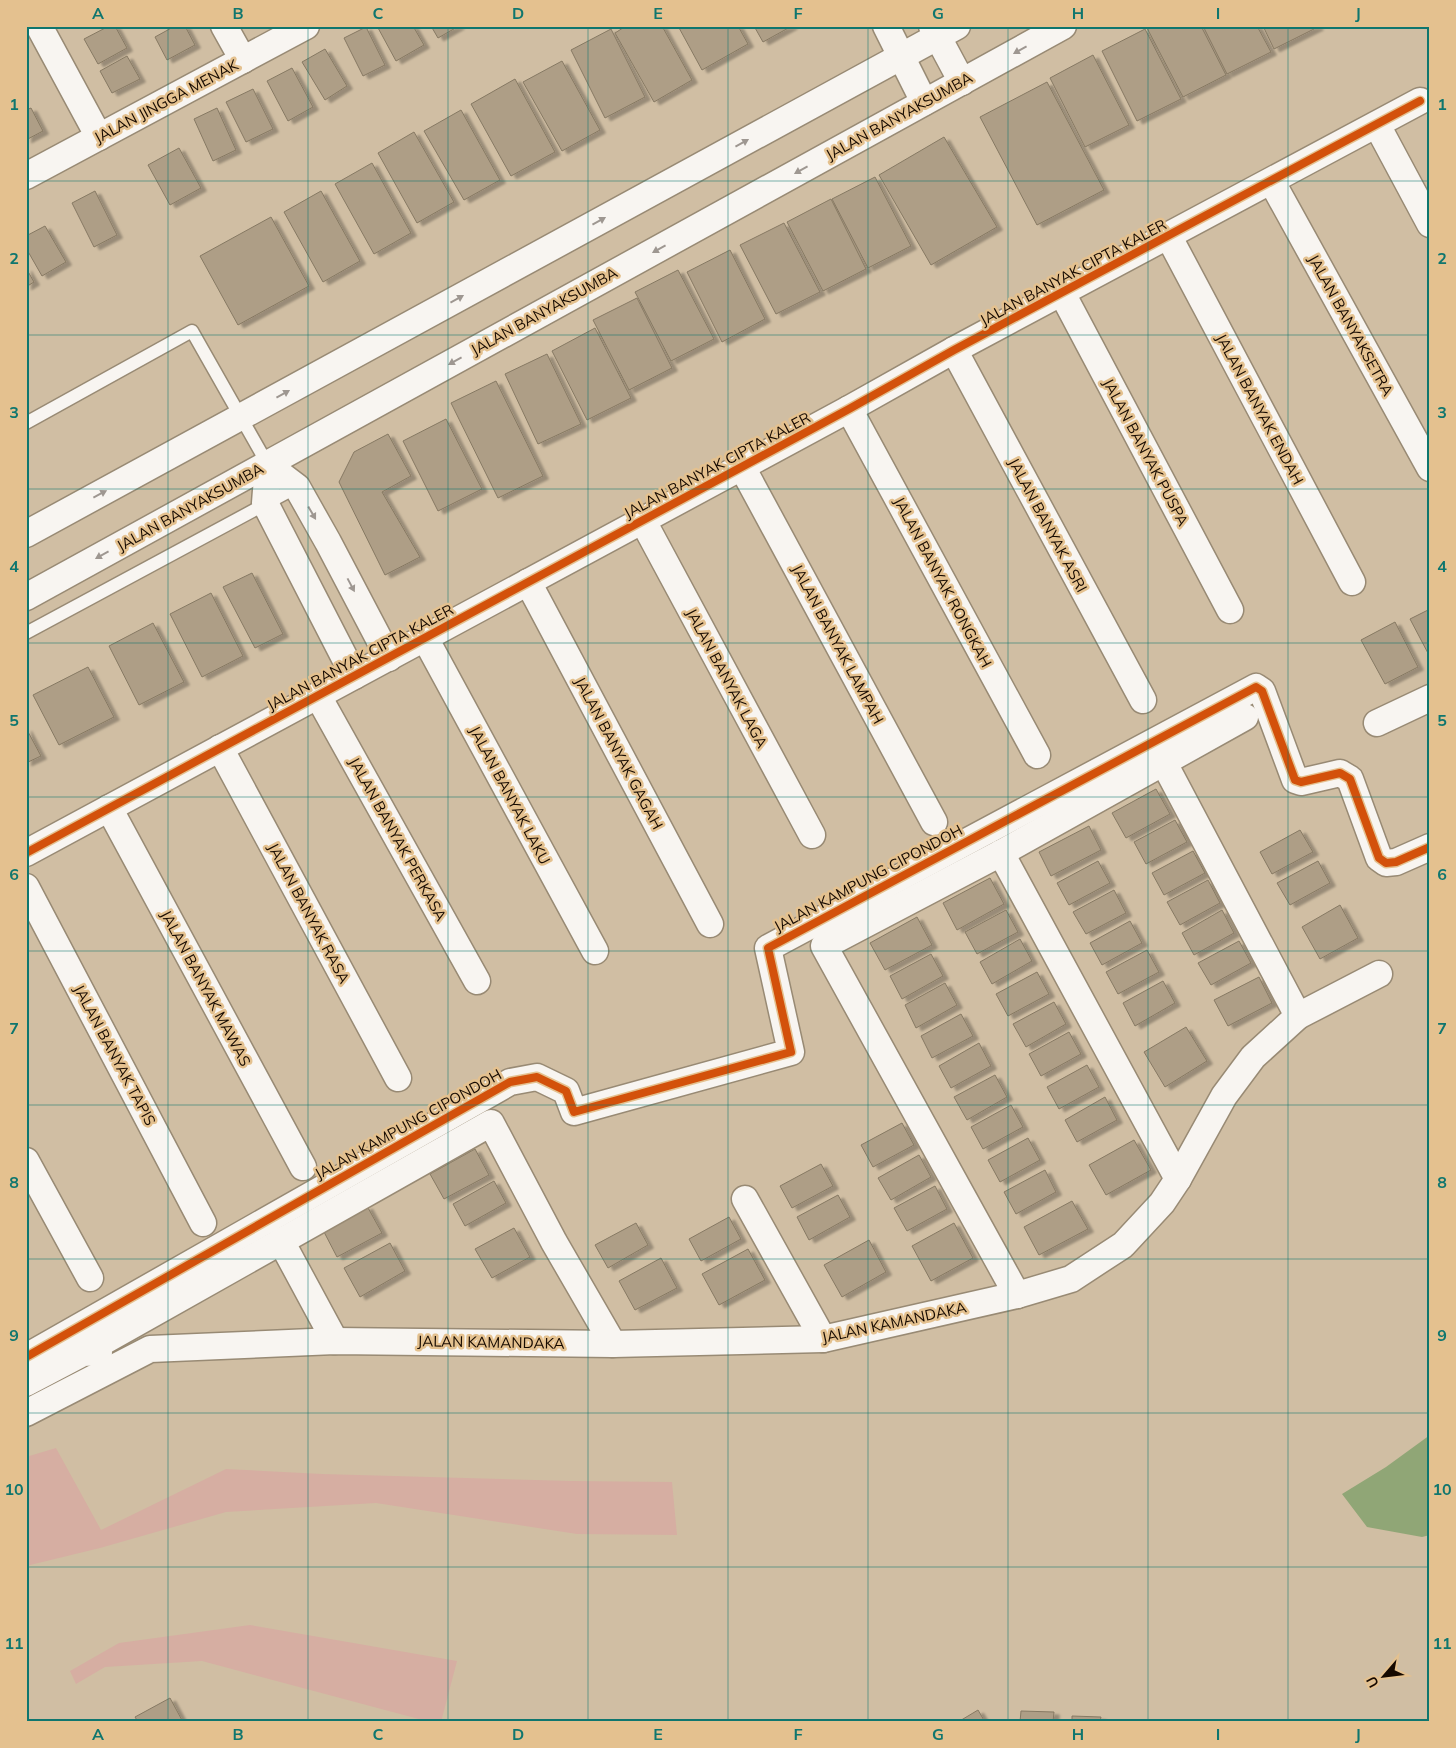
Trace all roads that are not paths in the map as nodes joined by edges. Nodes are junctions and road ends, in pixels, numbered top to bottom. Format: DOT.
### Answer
graph roads {
  1 [pos="39,26"];
  2 [pos="224,26"];
  3 [pos="306,26"];
  4 [pos="886,26"];
  5 [pos="1063,26"];
  6 [pos="942,30"];
  7 [pos="902,56"];
  8 [pos="243,60"];
  9 [pos="962,82"];
  10 [pos="1420,101"];
  11 [pos="924,102"];
  12 [pos="1377,125"];
  13 [pos="99,137"];
  14 [pos="26,176"];
  15 [pos="1272,182"];
  16 [pos="1430,224"];
  17 [pos="1169,237"];
  18 [pos="1062,293"];
  19 [pos="954,350"];
  20 [pos="849,409"];
  21 [pos="241,417"];
  22 [pos="26,423"];
  23 [pos="268,465"];
  24 [pos="742,467"];
  25 [pos="1430,468"];
  26 [pos="297,487"];
  27 [pos="266,503"];
  28 [pos="643,521"];
  29 [pos="26,534"];
  30 [pos="528,582"];
  31 [pos="1352,582"];
  32 [pos="26,597"];
  33 [pos="1230,610"];
  34 [pos="26,633"];
  35 [pos="425,638"];
  36 [pos="389,658"];
  37 [pos="354,676"];
  38 [pos="318,696"];
  39 [pos="1430,698"];
  40 [pos="1143,700"];
  41 [pos="1245,717"];
  42 [pos="1378,723"];
  43 [pos="220,748"];
  44 [pos="1036,755"];
  45 [pos="1164,763"];
  46 [pos="109,808"];
  47 [pos="934,822"];
  48 [pos="812,835"];
  49 [pos="1430,847"];
  50 [pos="26,853"];
  51 [pos="1001,853"];
  52 [pos="26,887"];
  53 [pos="710,924"];
  54 [pos="595,951"];
  55 [pos="1379,974"];
  56 [pos="477,982"];
  57 [pos="1298,1016"];
  58 [pos="398,1078"];
  59 [pos="26,1161"];
  60 [pos="303,1168"];
  61 [pos="1178,1179"];
  62 [pos="745,1199"];
  63 [pos="203,1223"];
  64 [pos="281,1241"];
  65 [pos="90,1278"];
  66 [pos="1016,1295"];
  67 [pos="823,1339"];
  68 [pos="335,1341"];
  69 [pos="613,1344"];
  70 [pos="150,1349"];
  71 [pos="83,1353"];
  72 [pos="26,1357"];
  73 [pos="26,1383"];
  74 [pos="26,1413"];
  1 -- 13 [label="street"];
  2 -- 8 [label="street"];
  3 -- 8 [label="street, JALAN JINGGA MENAK"];
  4 -- 7 [label="street"];
  5 -- 9 [label="street, JALAN BANYAKSUMBA, one-way"];
  6 -- 7 [label="street"];
  6 -- 9 [label="street"];
  7 -- 11 [label="street"];
  21 -- 7 [label="street, one-way"];
  8 -- 13 [label="street, JALAN JINGGA MENAK"];
  9 -- 11 [label="street, JALAN BANYAKSUMBA"];
  10 -- 12 [label="street, JALAN BANYAK CIPTA KALER"];
  11 -- 23 [label="street, JALAN BANYAKSUMBA, one-way"];
  12 -- 15 [label="street, JALAN BANYAK CIPTA KALER"];
  12 -- 16 [label="street"];
  13 -- 14 [label="street, JALAN JINGGA MENAK"];
  15 -- 17 [label="street, JALAN BANYAK CIPTA KALER"];
  15 -- 25 [label="street, JALAN BANYAKSETRA"];
  17 -- 18 [label="street, JALAN BANYAK CIPTA KALER"];
  17 -- 31 [label="street, JALAN BANYAK ENDAH"];
  18 -- 19 [label="street, JALAN BANYAK CIPTA KALER"];
  18 -- 33 [label="street, JALAN BANYAK PUSPA"];
  19 -- 20 [label="street, JALAN BANYAK CIPTA KALER"];
  19 -- 40 [label="street, JALAN BANYAK ASRI"];
  20 -- 24 [label="street, JALAN BANYAK CIPTA KALER"];
  20 -- 44 [label="street, JALAN BANYAK RONGKAH"];
  21 -- 22 [label="lane"];
  21 -- 23 [label="lane"];
  29 -- 21 [label="street, one-way"];
  23 -- 26 [label="street"];
  23 -- 27 [label="street"];
  23 -- 32 [label="street, JALAN BANYAKSUMBA, one-way"];
  24 -- 28 [label="street, JALAN BANYAK CIPTA KALER"];
  24 -- 47 [label="street, JALAN BANYAK LAMPAH"];
  26 -- 27 [label="lane"];
  26 -- 36 [label="street, one-way"];
  27 -- 34 [label="lane"];
  27 -- 37 [label="street"];
  28 -- 30 [label="street, JALAN BANYAK CIPTA KALER"];
  28 -- 48 [label="street, JALAN BANYAK LAGA"];
  30 -- 35 [label="street, JALAN BANYAK CIPTA KALER"];
  30 -- 53 [label="street, JALAN BANYAK GAGAH"];
  35 -- 36 [label="street, JALAN BANYAK CIPTA KALER"];
  35 -- 54 [label="street, JALAN BANYAK LAKU"];
  36 -- 37 [label="street, JALAN BANYAK CIPTA KALER"];
  37 -- 38 [label="street, JALAN BANYAK CIPTA KALER"];
  38 -- 43 [label="street, JALAN BANYAK CIPTA KALER"];
  38 -- 56 [label="street, JALAN BANYAK PERKASA"];
  39 -- 42 [label="street"];
  41 -- 45 [label="street"];
  43 -- 46 [label="street, JALAN BANYAK CIPTA KALER"];
  43 -- 58 [label="street, JALAN BANYAK RASA"];
  45 -- 51 [label="street"];
  45 -- 57 [label="street"];
  46 -- 50 [label="street, JALAN BANYAK CIPTA KALER"];
  46 -- 60 [label="street, JALAN BANYAK MAWAS"];
  49 -- 72 [label="street, JALAN KAMPUNG CIPONDOH"];
  51 -- 61 [label="street"];
  51 -- 66 [label="street"];
  52 -- 63 [label="street, JALAN BANYAK TAPIS"];
  55 -- 57 [label="street, JALAN KAMANDAKA"];
  57 -- 61 [label="street, JALAN KAMANDAKA"];
  59 -- 65 [label="street"];
  61 -- 66 [label="street, JALAN KAMANDAKA"];
  62 -- 67 [label="street"];
  64 -- 68 [label="street"];
  64 -- 69 [label="street"];
  64 -- 71 [label="street"];
  66 -- 67 [label="street, JALAN KAMANDAKA"];
  67 -- 69 [label="street, JALAN KAMANDAKA"];
  68 -- 69 [label="street, JALAN KAMANDAKA"];
  68 -- 70 [label="street, JALAN KAMANDAKA"];
  70 -- 71 [label="street, JALAN KAMANDAKA"];
  70 -- 74 [label="street, JALAN KAMANDAKA"];
  71 -- 73 [label="street, JALAN KAMANDAKA"];
}
